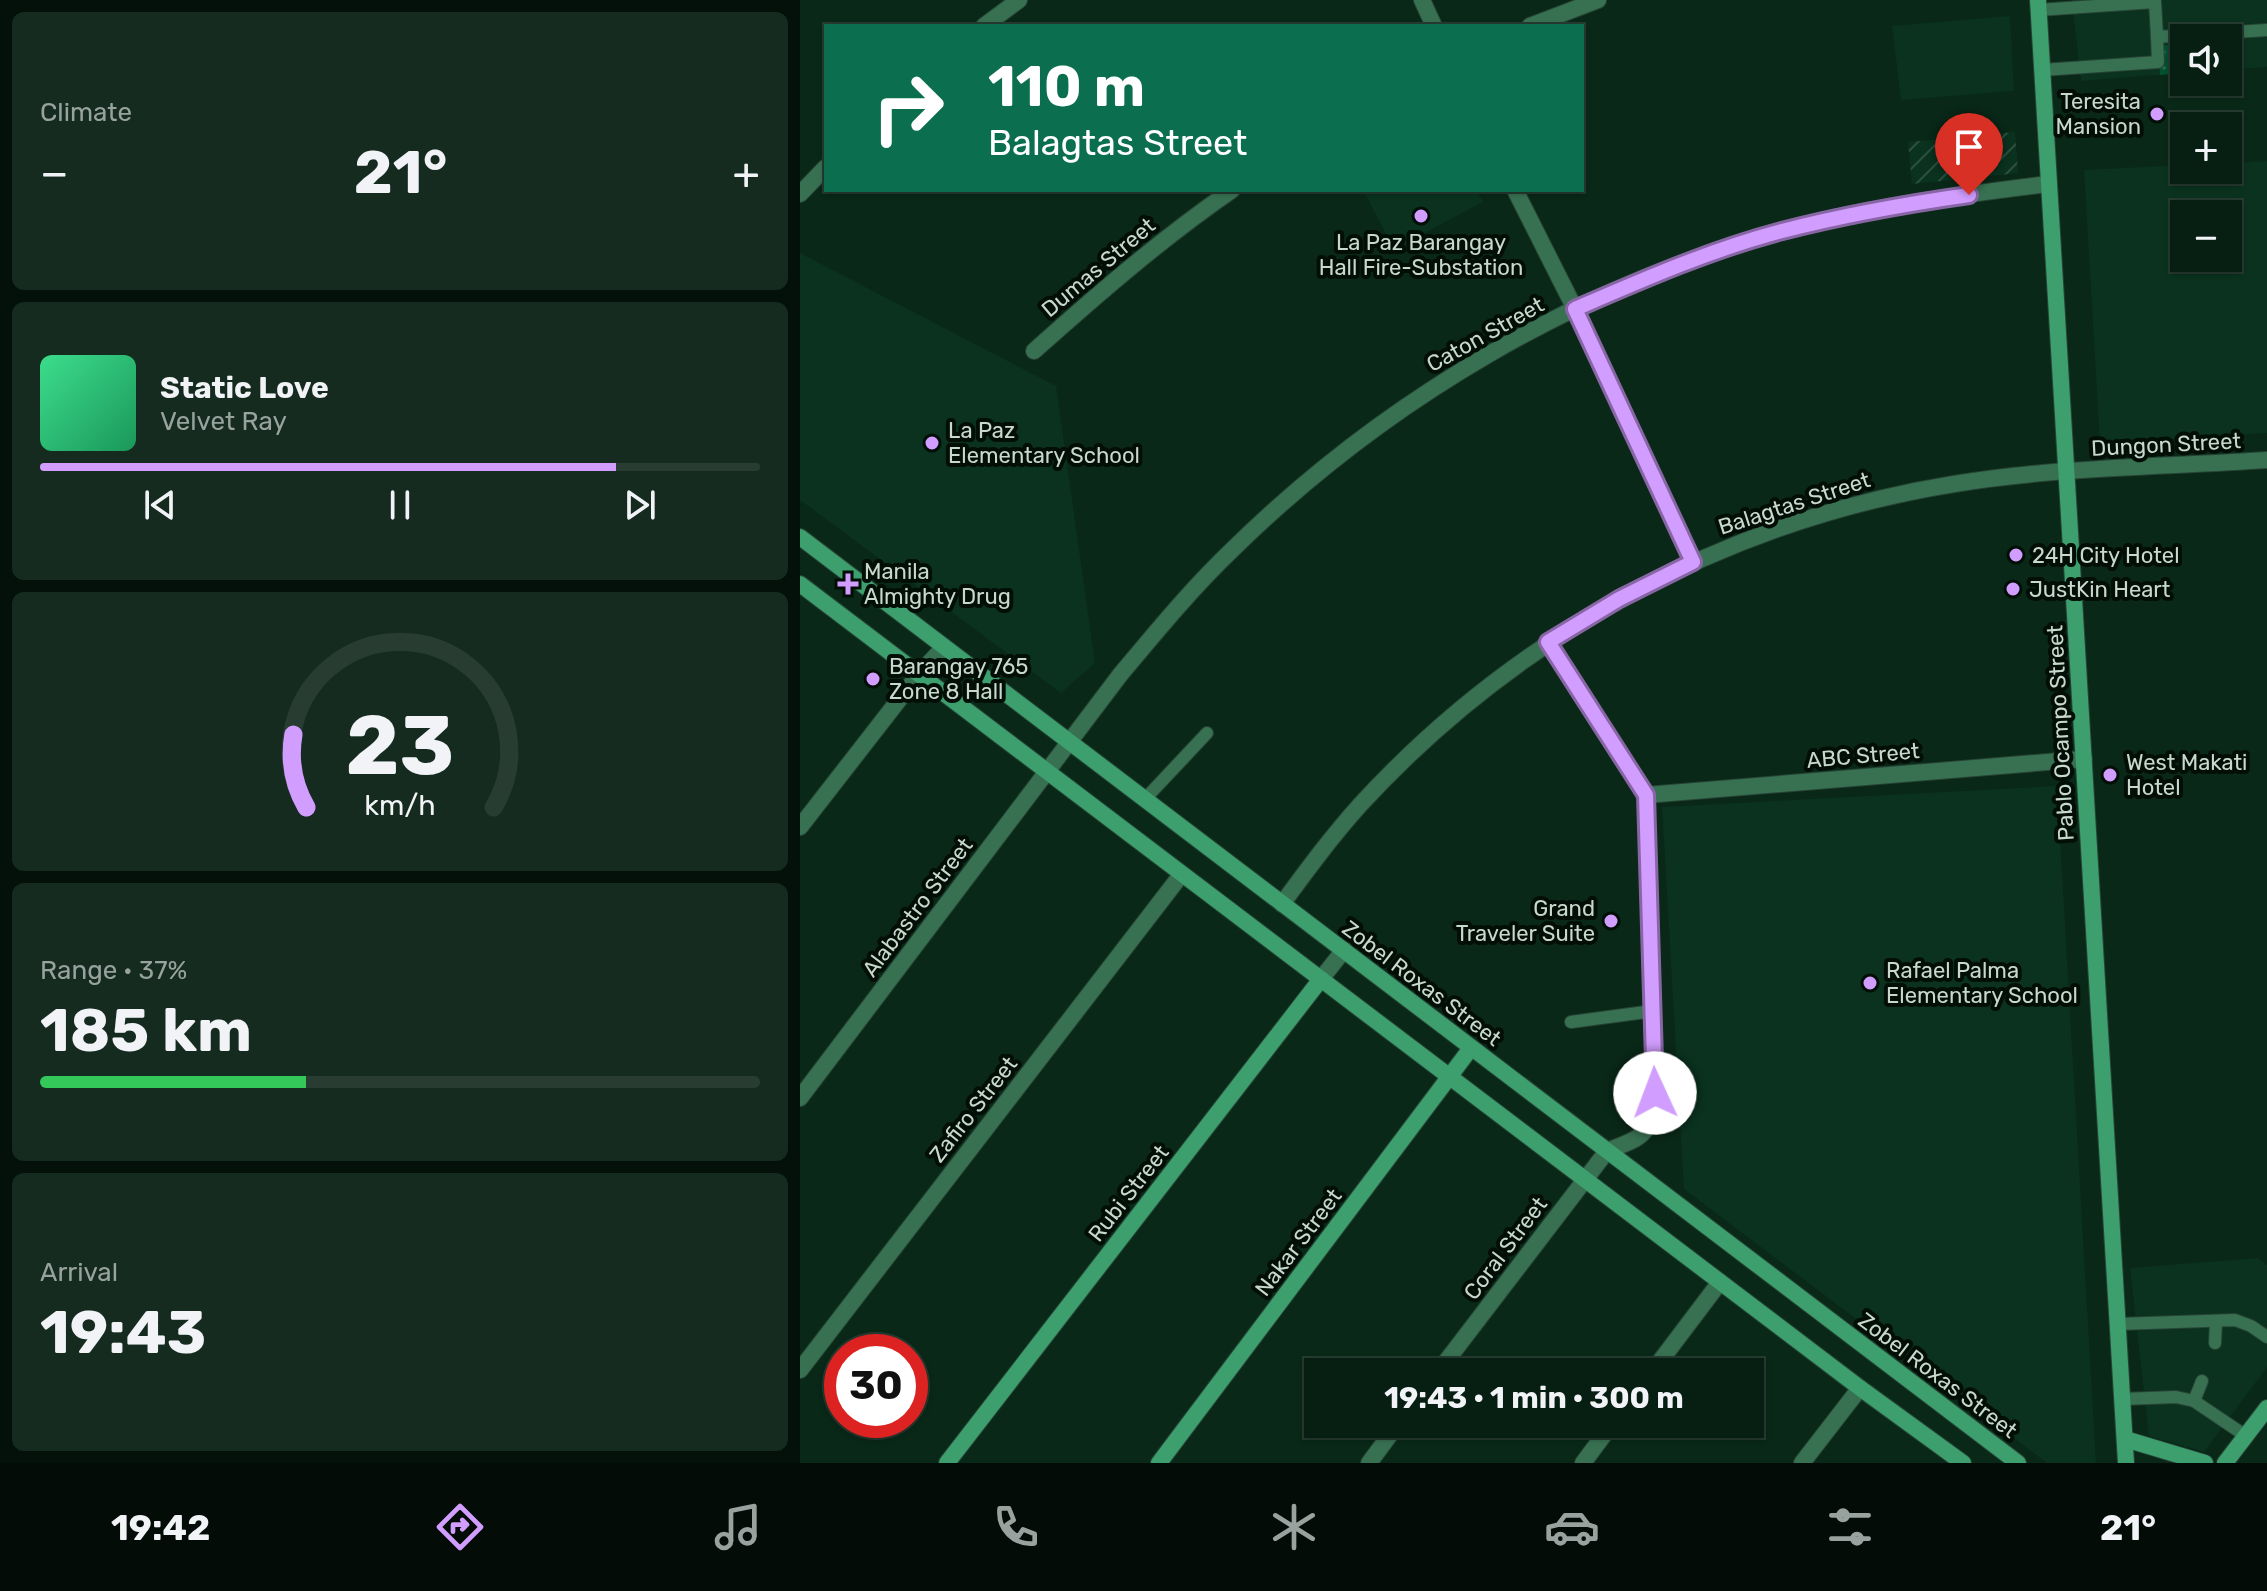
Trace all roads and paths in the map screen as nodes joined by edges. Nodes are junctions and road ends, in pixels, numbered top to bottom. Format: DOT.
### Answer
graph roads {
  1 [pos="1019,0"];
  2 [pos="1422,0"];
  3 [pos="1598,0"];
  4 [pos="2038,5"];
  5 [pos="987,24"];
  6 [pos="1433,24"];
  7 [pos="1535,24"];
  8 [pos="2267,30"];
  9 [pos="2157,37"];
  10 [pos="2042,70"];
  11 [pos="824,169"];
  12 [pos="2048,184"];
  13 [pos="1229,192"];
  14 [pos="1516,192"];
  15 [pos="800,194"];
  16 [pos="1575,309"];
  17 [pos="1034,351"];
  18 [pos="2267,460"];
  19 [pos="2067,472"];
  20 [pos="802,542"];
  21 [pos="1693,562"];
  22 [pos="800,584"];
  23 [pos="1548,642"];
  24 [pos="944,647"];
  25 [pos="919,674"];
  26 [pos="1207,733"];
  27 [pos="1071,743"];
  28 [pos="2084,759"];
  29 [pos="1048,771"];
  30 [pos="1646,795"];
  31 [pos="1145,799"];
  32 [pos="800,827"];
  33 [pos="1181,875"];
  34 [pos="1282,904"];
  35 [pos="1344,950"];
  36 [pos="1321,979"];
  37 [pos="1653,1011"];
  38 [pos="1571,1022"];
  39 [pos="1471,1048"];
  40 [pos="1449,1077"];
  41 [pos="800,1098"];
  42 [pos="1607,1151"];
  43 [pos="1585,1180"];
  44 [pos="1720,1282"];
  45 [pos="2216,1321"];
  46 [pos="2118,1324"];
  47 [pos="2267,1337"];
  48 [pos="2215,1343"];
  49 [pos="1449,1358"];
  50 [pos="1663,1358"];
  51 [pos="800,1370"];
  52 [pos="2202,1381"];
  53 [pos="1860,1388"];
  54 [pos="2123,1399"];
  55 [pos="2194,1401"];
  56 [pos="2267,1408"];
  57 [pos="2246,1436"];
  58 [pos="1388,1438"];
  59 [pos="1602,1438"];
  60 [pos="2125,1439"];
  61 [pos="947,1463"];
  62 [pos="1159,1463"];
  63 [pos="1369,1463"];
  64 [pos="1583,1463"];
  65 [pos="1802,1463"];
  66 [pos="1963,1463"];
  67 [pos="2018,1463"];
  68 [pos="2126,1463"];
  69 [pos="2205,1463"];
  70 [pos="2225,1463"];
  1 -- 5 [label="street"];
  2 -- 6 [label="street"];
  3 -- 7 [label="street"];
  4 -- 9 [label="lane"];
  4 -- 10 [label="main road, Pablo Ocampo Street"];
  8 -- 9 [label="lane"];
  9 -- 10 [label="lane"];
  10 -- 12 [label="main road, Pablo Ocampo Street"];
  11 -- 15 [label="street"];
  12 -- 16 [label="street, Caton Street"];
  12 -- 19 [label="main road, Pablo Ocampo Street"];
  13 -- 17 [label="street, Dumas Street"];
  14 -- 16 [label="street"];
  16 -- 21 [label="street"];
  16 -- 27 [label="street, Caton Street"];
  18 -- 19 [label="street, Dungon Street"];
  19 -- 21 [label="street, Balagtas Street"];
  19 -- 28 [label="main road, Pablo Ocampo Street"];
  20 -- 24 [label="main road, Zobel Roxas Street"];
  21 -- 23 [label="street, Balagtas Street"];
  22 -- 25 [label="main road"];
  23 -- 30 [label="street"];
  23 -- 34 [label="street, Balagtas Street"];
  24 -- 25 [label="street"];
  24 -- 27 [label="main road, Zobel Roxas Street"];
  25 -- 29 [label="main road"];
  25 -- 32 [label="street"];
  26 -- 31 [label="lane"];
  27 -- 29 [label="street, Alabastro Street"];
  27 -- 31 [label="main road, Zobel Roxas Street"];
  28 -- 30 [label="street, ABC Street"];
  28 -- 46 [label="main road, Pablo Ocampo Street"];
  29 -- 33 [label="main road"];
  29 -- 41 [label="street, Alabastro Street"];
  30 -- 37 [label="street"];
  31 -- 34 [label="main road, Zobel Roxas Street"];
  33 -- 36 [label="main road"];
  33 -- 51 [label="street, Zafiro Street"];
  34 -- 35 [label="main road, Zobel Roxas Street"];
  35 -- 36 [label="street, Rubi Street"];
  35 -- 39 [label="main road, Zobel Roxas Street"];
  36 -- 40 [label="main road"];
  36 -- 61 [label="main road, Rubi Street"];
  37 -- 38 [label="lane"];
  37 -- 42 [label="street"];
  39 -- 40 [label="main road, Nakar Street"];
  39 -- 42 [label="main road, Zobel Roxas Street"];
  40 -- 43 [label="main road"];
  40 -- 62 [label="main road, Nakar Street"];
  42 -- 43 [label="street, Coral Street"];
  42 -- 67 [label="main road, Zobel Roxas Street"];
  43 -- 44 [label="main road"];
  43 -- 49 [label="street, Coral Street"];
  44 -- 50 [label="street"];
  44 -- 53 [label="main road"];
  45 -- 46 [label="lane"];
  45 -- 47 [label="lane"];
  45 -- 48 [label="lane"];
  46 -- 54 [label="main road, Pablo Ocampo Street"];
  52 -- 55 [label="lane"];
  53 -- 65 [label="street"];
  53 -- 66 [label="main road"];
  54 -- 55 [label="lane"];
  54 -- 60 [label="main road, Pablo Ocampo Street"];
  55 -- 57 [label="lane"];
  56 -- 57 [label="main road"];
  57 -- 70 [label="main road"];
  58 -- 63 [label="street"];
  59 -- 64 [label="street"];
  60 -- 68 [label="main road, Pablo Ocampo Street"];
  60 -- 69 [label="main road"];
}
